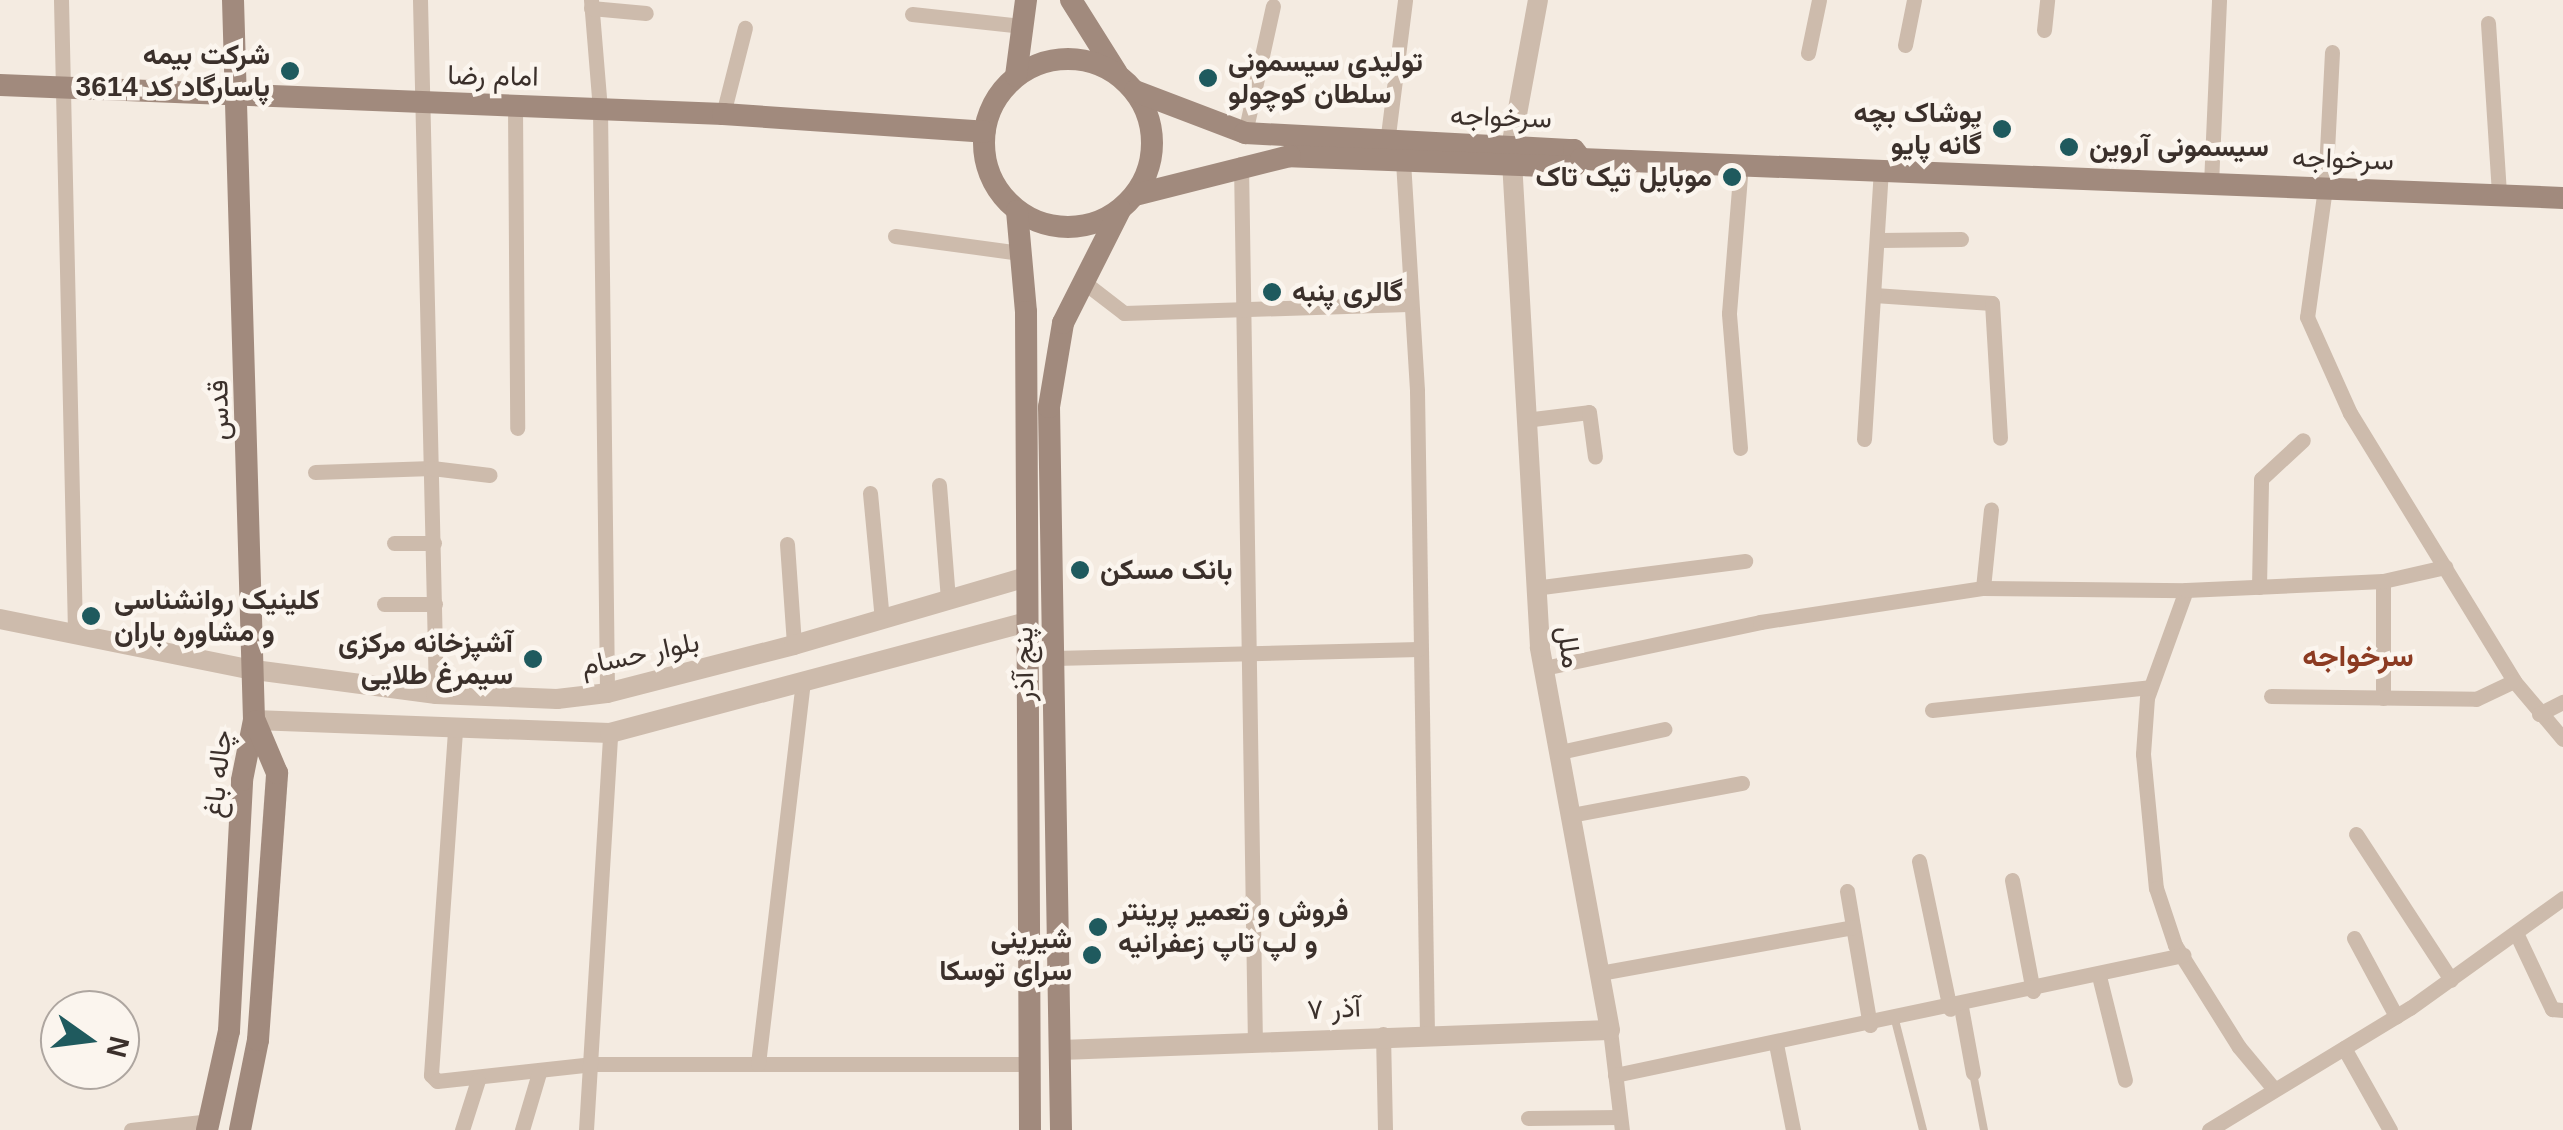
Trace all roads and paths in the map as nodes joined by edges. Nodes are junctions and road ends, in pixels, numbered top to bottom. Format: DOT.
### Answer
graph roads {
  1 [pos="61,0"];
  2 [pos="233,0"];
  3 [pos="420,0"];
  4 [pos="1026,0"];
  5 [pos="1071,0"];
  6 [pos="1405,0"];
  7 [pos="1538,0"];
  8 [pos="1819,0"];
  9 [pos="1914,0"];
  10 [pos="2047,0"];
  11 [pos="2219,0"];
  12 [pos="591,4"];
  13 [pos="1273,6"];
  14 [pos="646,13"];
  15 [pos="912,14"];
  16 [pos="2488,23"];
  17 [pos="1022,26"];
  18 [pos="745,28"];
  19 [pos="2044,30"];
  20 [pos="1905,44"];
  21 [pos="2332,52"];
  22 [pos="1808,53"];
  23 [pos="1016,76"];
  24 [pos="1127,83"];
  25 [pos="0,85"];
  26 [pos="60,89"];
  27 [pos="236,99"];
  28 [pos="423,104"];
  29 [pos="515,107"];
  30 [pos="600,109"];
  31 [pos="723,114"];
  32 [pos="984,132"];
  33 [pos="1246,134"];
  34 [pos="1387,142"];
  35 [pos="1511,156"];
  36 [pos="1403,161"];
  37 [pos="1241,164"];
  38 [pos="1741,165"];
  39 [pos="1881,171"];
  40 [pos="2212,184"];
  41 [pos="2325,188"];
  42 [pos="2499,195"];
  43 [pos="2563,198"];
  44 [pos="1127,202"];
  45 [pos="1016,211"];
  46 [pos="895,236"];
  47 [pos="1961,239"];
  48 [pos="1880,240"];
  49 [pos="1020,254"];
  50 [pos="1085,283"];
  51 [pos="1874,295"];
  52 [pos="1408,304"];
  53 [pos="1246,310"];
  54 [pos="1525,420"];
  55 [pos="517,428"];
  56 [pos="2000,438"];
  57 [pos="1864,439"];
  58 [pos="2303,440"];
  59 [pos="1740,448"];
  60 [pos="1595,457"];
  61 [pos="432,468"];
  62 [pos="316,472"];
  63 [pos="490,476"];
  64 [pos="939,485"];
  65 [pos="870,493"];
  66 [pos="1991,509"];
  67 [pos="394,542"];
  68 [pos="434,543"];
  69 [pos="787,544"];
  70 [pos="1744,561"];
  71 [pos="2445,567"];
  72 [pos="1027,577"];
  73 [pos="2383,581"];
  74 [pos="2259,586"];
  75 [pos="1534,588"];
  76 [pos="1983,588"];
  77 [pos="2186,590"];
  78 [pos="948,600"];
  79 [pos="384,604"];
  80 [pos="435,604"];
  81 [pos="0,618"];
  82 [pos="882,620"];
  83 [pos="1028,622"];
  84 [pos="75,634"];
  85 [pos="794,646"];
  86 [pos="1419,648"];
  87 [pos="1250,652"];
  88 [pos="1054,658"];
  89 [pos="1544,668"];
  90 [pos="254,670"];
  91 [pos="803,681"];
  92 [pos="2514,681"];
  93 [pos="2150,687"];
  94 [pos="607,693"];
  95 [pos="436,694"];
  96 [pos="2272,696"];
  97 [pos="2383,698"];
  98 [pos="2563,702"];
  99 [pos="1932,710"];
  100 [pos="2539,714"];
  101 [pos="254,720"];
  102 [pos="1665,729"];
  103 [pos="456,731"];
  104 [pos="610,733"];
  105 [pos="2563,739"];
  106 [pos="1560,752"];
  107 [pos="1742,783"];
  108 [pos="1571,815"];
  109 [pos="2356,834"];
  110 [pos="1919,861"];
  111 [pos="2012,880"];
  112 [pos="1847,891"];
  113 [pos="2563,898"];
  114 [pos="1853,927"];
  115 [pos="2516,935"];
  116 [pos="2354,938"];
  117 [pos="2182,956"];
  118 [pos="1600,973"];
  119 [pos="2099,976"];
  120 [pos="2451,980"];
  121 [pos="2033,991"];
  122 [pos="1956,1008"];
  123 [pos="2557,1010"];
  124 [pos="2396,1016"];
  125 [pos="1895,1020"];
  126 [pos="1870,1025"];
  127 [pos="1610,1030"];
  128 [pos="1428,1032"];
  129 [pos="1383,1034"];
  130 [pos="1255,1041"];
  131 [pos="1776,1044"];
  132 [pos="2344,1048"];
  133 [pos="1060,1050"];
  134 [pos="593,1064"];
  135 [pos="758,1064"];
  136 [pos="1030,1064"];
  137 [pos="539,1073"];
  138 [pos="1973,1073"];
  139 [pos="1616,1075"];
  140 [pos="478,1080"];
  141 [pos="2125,1080"];
  142 [pos="2274,1089"];
  143 [pos="1528,1118"];
  144 [pos="1621,1123"];
  145 [pos="208,1126"];
  146 [pos="131,1130"];
  147 [pos="240,1130"];
  148 [pos="462,1130"];
  149 [pos="522,1130"];
  150 [pos="586,1130"];
  151 [pos="1030,1130"];
  152 [pos="1061,1130"];
  153 [pos="1385,1130"];
  154 [pos="1793,1130"];
  155 [pos="1923,1130"];
  156 [pos="1984,1130"];
  157 [pos="2209,1130"];
  158 [pos="2390,1130"];
  1 -- 26 [label="street"];
  2 -- 27 [label="main road, قدس"];
  3 -- 28 [label="street"];
  4 -- 17 [label="main road"];
  5 -- 24 [label="main road"];
  6 -- 34 [label="street"];
  7 -- 35 [label="street, ملل"];
  8 -- 22 [label="street"];
  9 -- 20 [label="street"];
  10 -- 19 [label="street"];
  11 -- 40 [label="street"];
  12 -- 14 [label="street"];
  12 -- 30 [label="street"];
  13 -- 33 [label="street"];
  15 -- 17 [label="street"];
  16 -- 42 [label="street"];
  17 -- 23 [label="main road"];
  18 -- 31 [label="street"];
  21 -- 41 [label="street"];
  23 -- 24 [label="main road"];
  23 -- 32 [label="main road"];
  24 -- 33 [label="main road, سرخواجه"];
  24 -- 44 [label="main road"];
  25 -- 26 [label="main road, امام رضا"];
  26 -- 27 [label="main road, امام رضا"];
  26 -- 84 [label="street"];
  27 -- 28 [label="main road, امام رضا"];
  27 -- 90 [label="main road, قدس"];
  28 -- 29 [label="main road, امام رضا"];
  28 -- 61 [label="street"];
  29 -- 30 [label="main road, امام رضا"];
  29 -- 55 [label="street"];
  30 -- 31 [label="main road, امام رضا"];
  30 -- 94 [label="street"];
  31 -- 32 [label="main road, امام رضا"];
  32 -- 45 [label="main road"];
  33 -- 34 [label="main road, سرخواجه"];
  34 -- 35 [label="main road, سرخواجه"];
  35 -- 36 [label="main road, سرخواجه"];
  35 -- 38 [label="main road, سرخواجه"];
  35 -- 54 [label="street, ملل"];
  36 -- 37 [label="main road, سرخواجه"];
  36 -- 52 [label="street"];
  37 -- 44 [label="main road, سرخواجه"];
  37 -- 53 [label="street"];
  38 -- 39 [label="main road, سرخواجه"];
  38 -- 59 [label="street"];
  39 -- 40 [label="main road, سرخواجه"];
  39 -- 48 [label="street"];
  40 -- 41 [label="main road, سرخواجه"];
  41 -- 42 [label="main road, سرخواجه"];
  41 -- 71 [label="street"];
  42 -- 43 [label="main road, سرخواجه"];
  44 -- 45 [label="main road"];
  44 -- 50 [label="main road, پنج آذر"];
  45 -- 49 [label="main road, پنج آذر"];
  46 -- 49 [label="street"];
  47 -- 48 [label="street"];
  48 -- 51 [label="street"];
  49 -- 72 [label="main road, پنج آذر"];
  50 -- 53 [label="street"];
  50 -- 88 [label="main road, پنج آذر"];
  51 -- 56 [label="street"];
  51 -- 57 [label="street"];
  52 -- 53 [label="street"];
  52 -- 86 [label="street"];
  53 -- 87 [label="street"];
  54 -- 60 [label="street"];
  54 -- 75 [label="street, ملل"];
  58 -- 74 [label="street"];
  61 -- 62 [label="street"];
  61 -- 63 [label="street"];
  61 -- 68 [label="street"];
  64 -- 78 [label="street"];
  65 -- 82 [label="street"];
  66 -- 76 [label="street"];
  67 -- 68 [label="street"];
  68 -- 80 [label="street"];
  69 -- 85 [label="street"];
  70 -- 75 [label="street"];
  71 -- 73 [label="street"];
  71 -- 92 [label="street"];
  72 -- 78 [label="street, بلوار حسام"];
  72 -- 83 [label="main road, پنج آذر"];
  73 -- 74 [label="street"];
  73 -- 97 [label="street"];
  74 -- 77 [label="street"];
  75 -- 89 [label="street, ملل"];
  76 -- 77 [label="street"];
  76 -- 89 [label="street"];
  77 -- 93 [label="street"];
  78 -- 82 [label="street, بلوار حسام"];
  79 -- 80 [label="street"];
  80 -- 95 [label="street"];
  81 -- 84 [label="street, بلوار حسام"];
  82 -- 85 [label="street, بلوار حسام"];
  83 -- 91 [label="street"];
  83 -- 136 [label="main road, پنج آذر"];
  84 -- 90 [label="street, بلوار حسام"];
  85 -- 91 [label="street"];
  85 -- 94 [label="street, بلوار حسام"];
  86 -- 87 [label="street"];
  86 -- 128 [label="street"];
  87 -- 88 [label="street"];
  87 -- 130 [label="street"];
  88 -- 133 [label="main road, پنج آذر"];
  89 -- 106 [label="street, ملل"];
  90 -- 95 [label="street, بلوار حسام"];
  90 -- 101 [label="main road, قدس"];
  91 -- 104 [label="street"];
  91 -- 135 [label="street"];
  92 -- 97 [label="street"];
  92 -- 100 [label="street"];
  93 -- 99 [label="street"];
  93 -- 117 [label="street"];
  94 -- 95 [label="street, بلوار حسام"];
  96 -- 97 [label="street"];
  98 -- 100 [label="street"];
  100 -- 105 [label="street"];
  101 -- 103 [label="street"];
  101 -- 145 [label="main road, چاله باغ"];
  101 -- 147 [label="main road, چاله باغ"];
  102 -- 106 [label="street"];
  103 -- 104 [label="street"];
  103 -- 140 [label="street"];
  104 -- 134 [label="street"];
  106 -- 108 [label="street, ملل"];
  107 -- 108 [label="street"];
  108 -- 118 [label="street, ملل"];
  109 -- 120 [label="street"];
  110 -- 122 [label="street"];
  111 -- 121 [label="street"];
  112 -- 114 [label="street"];
  113 -- 115 [label="street"];
  114 -- 118 [label="street"];
  114 -- 126 [label="street"];
  115 -- 120 [label="street"];
  115 -- 123 [label="street"];
  116 -- 124 [label="street"];
  117 -- 119 [label="street"];
  117 -- 142 [label="street"];
  118 -- 127 [label="street, ملل"];
  119 -- 121 [label="street"];
  119 -- 141 [label="street"];
  120 -- 124 [label="street"];
  121 -- 122 [label="street"];
  122 -- 125 [label="street"];
  122 -- 138 [label="street"];
  124 -- 132 [label="street"];
  125 -- 126 [label="street"];
  125 -- 155 [label="lane"];
  126 -- 131 [label="street"];
  127 -- 128 [label="street, آذر ۷"];
  127 -- 139 [label="street, ملل"];
  128 -- 129 [label="street, آذر ۷"];
  129 -- 130 [label="street, آذر ۷"];
  129 -- 153 [label="street"];
  130 -- 133 [label="street, آذر ۷"];
  131 -- 139 [label="street"];
  131 -- 154 [label="street"];
  132 -- 142 [label="street"];
  132 -- 158 [label="street"];
  133 -- 152 [label="main road, پنج آذر"];
  134 -- 135 [label="street"];
  134 -- 137 [label="street"];
  134 -- 150 [label="street"];
  135 -- 136 [label="street"];
  136 -- 151 [label="main road, پنج آذر"];
  137 -- 140 [label="street"];
  137 -- 149 [label="street"];
  138 -- 156 [label="lane"];
  139 -- 144 [label="street, ملل"];
  140 -- 148 [label="street"];
  142 -- 157 [label="street"];
  143 -- 144 [label="street"];
  145 -- 146 [label="street"];
}
